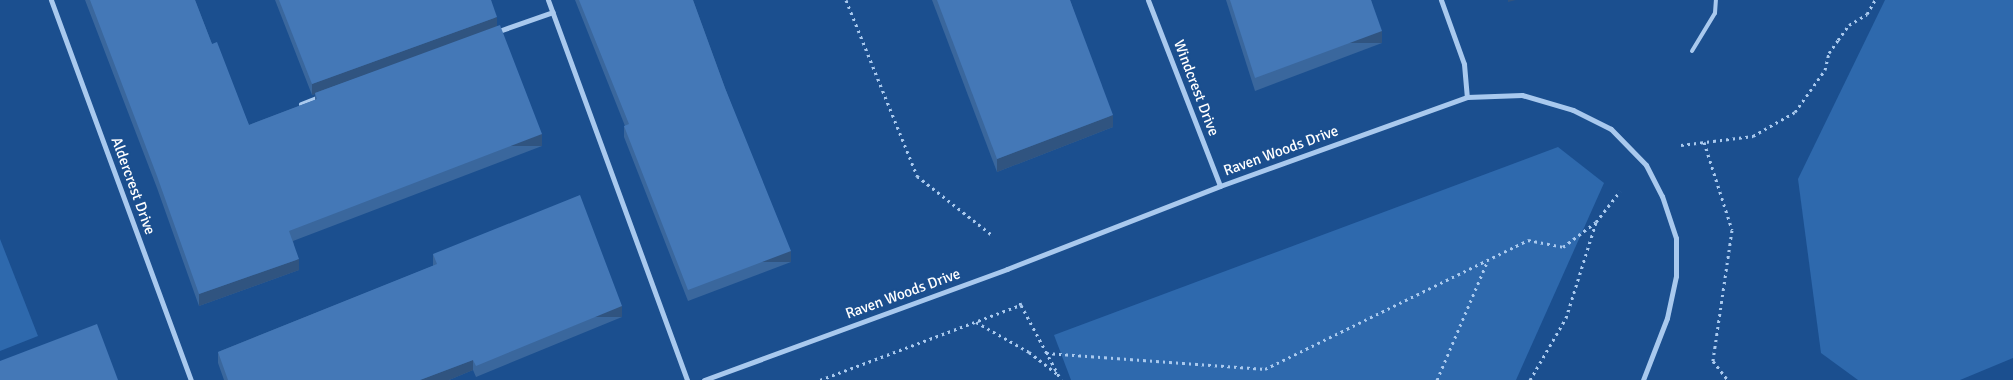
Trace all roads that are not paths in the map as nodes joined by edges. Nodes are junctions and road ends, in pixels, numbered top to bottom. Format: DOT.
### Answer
graph roads {
  1 [pos="51,0"];
  2 [pos="548,0"];
  3 [pos="1148,0"];
  4 [pos="1441,0"];
  5 [pos="1716,0"];
  6 [pos="553,12"];
  7 [pos="487,36"];
  8 [pos="1692,52"];
  9 [pos="329,94"];
  10 [pos="1468,98"];
  11 [pos="301,104"];
  12 [pos="1220,186"];
  13 [pos="191,380"];
  14 [pos="687,380"];
  15 [pos="704,380"];
  16 [pos="1643,380"];
  1 -- 13 [label="street, Aldercrest Drive"];
  2 -- 6 [label="street"];
  3 -- 12 [label="street, Windcrest Drive"];
  4 -- 10 [label="street"];
  5 -- 8 [label="lane"];
  6 -- 7 [label="street"];
  6 -- 14 [label="street"];
  9 -- 11 [label="street"];
  10 -- 12 [label="street, Raven Woods Drive"];
  10 -- 16 [label="street, Raven Woods Drive"];
  12 -- 15 [label="street, Raven Woods Drive"];
}
